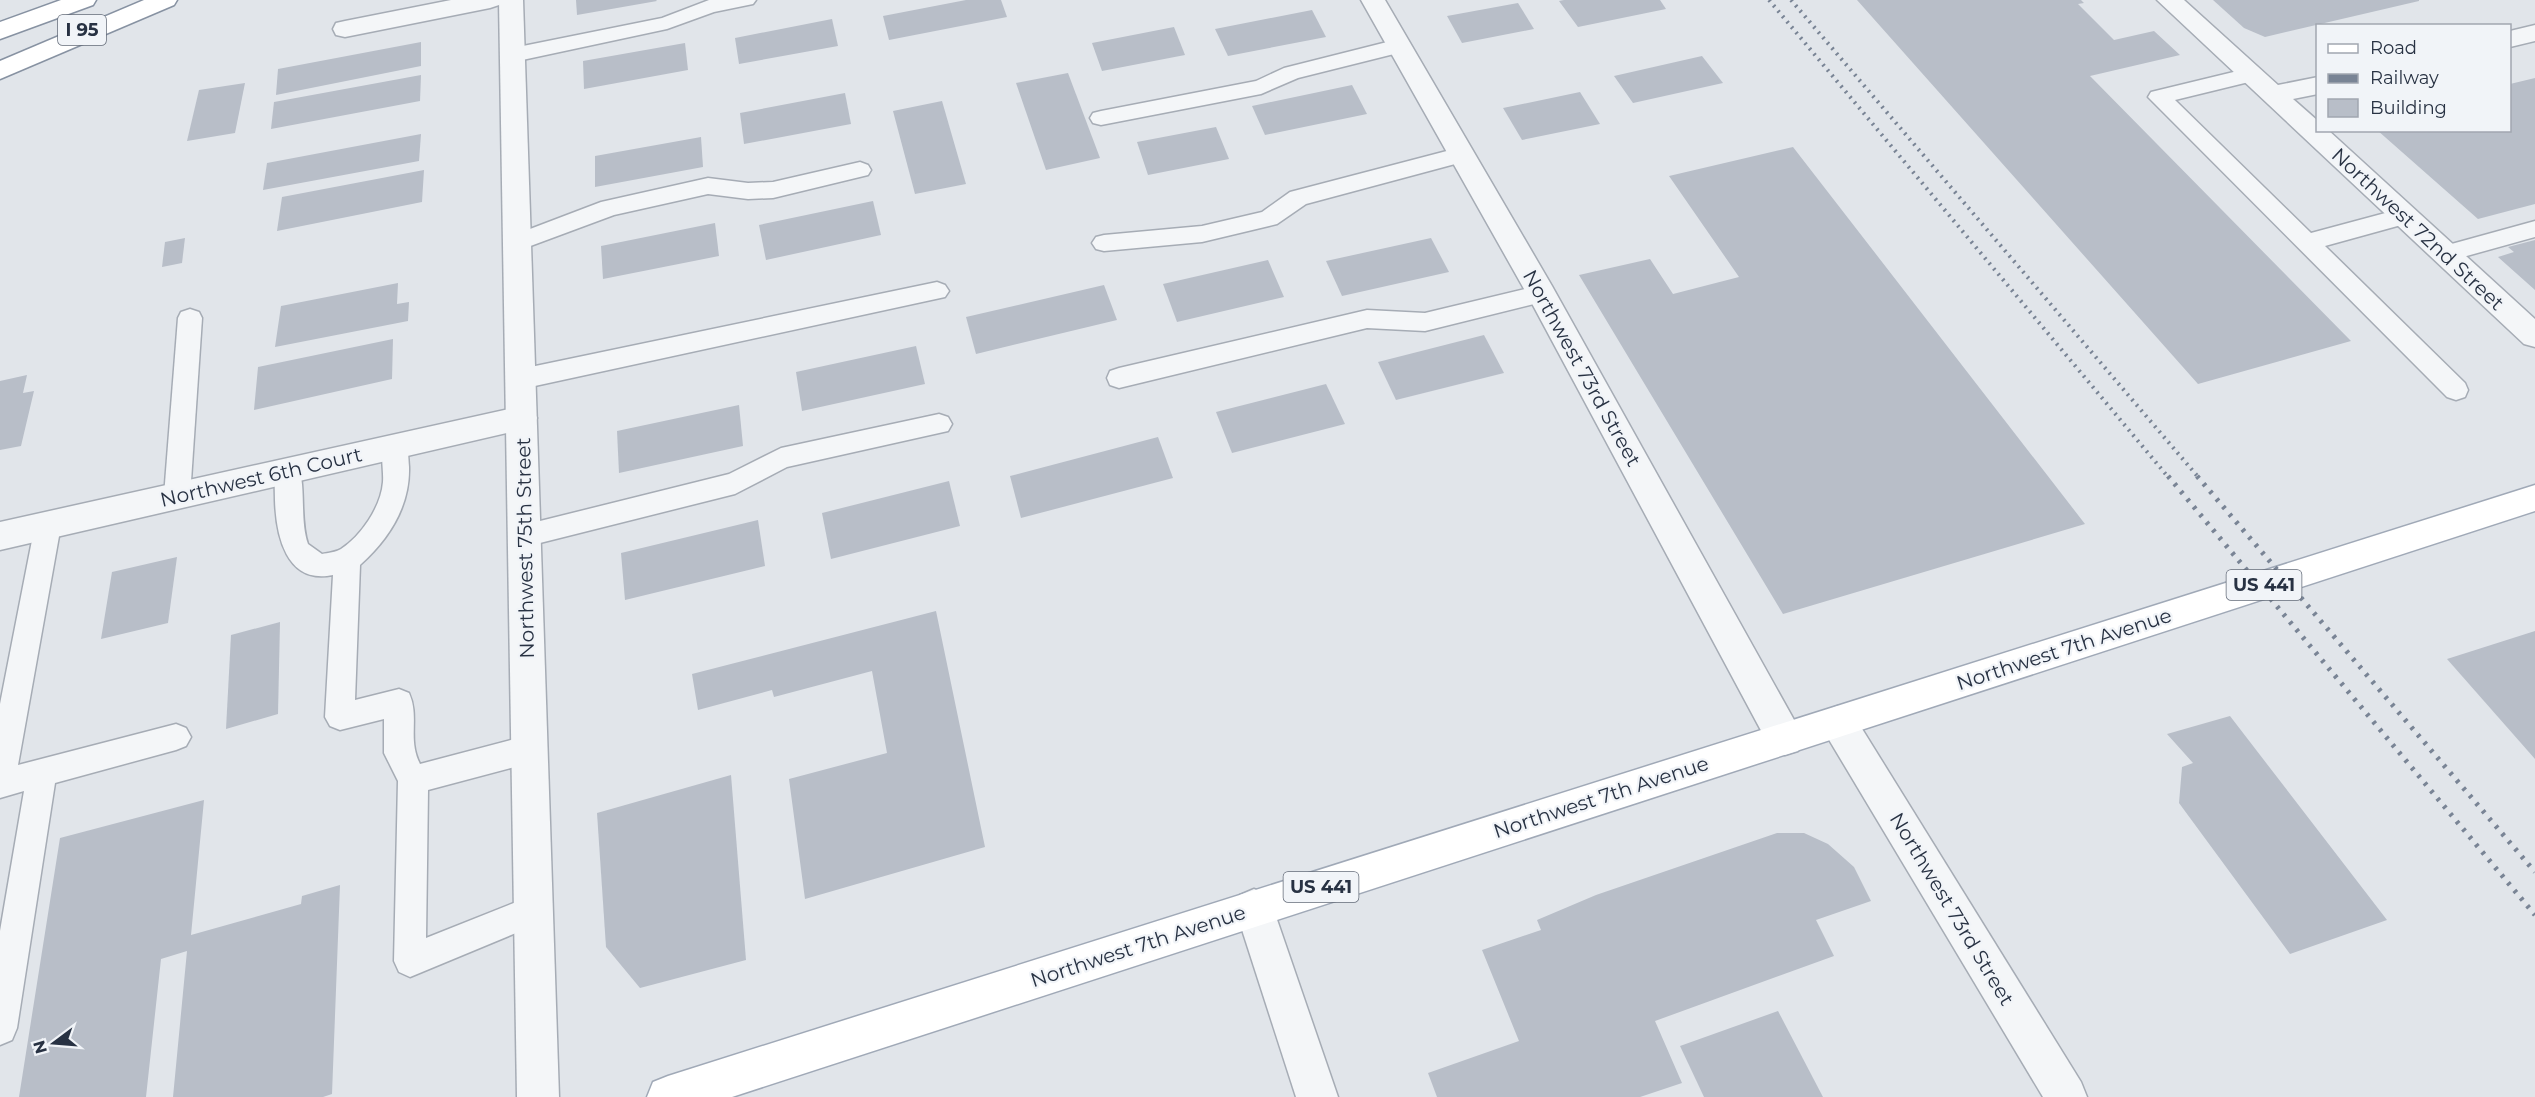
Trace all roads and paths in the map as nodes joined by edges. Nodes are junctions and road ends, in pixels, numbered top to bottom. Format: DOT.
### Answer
graph roads {
  1 [pos="84,0"];
  2 [pos="164,0"];
  3 [pos="490,0"];
  4 [pos="510,0"];
  5 [pos="746,0"];
  6 [pos="1373,0"];
  7 [pos="2169,0"];
  8 [pos="345,29"];
  9 [pos="0,31"];
  10 [pos="2535,33"];
  11 [pos="2511,39"];
  12 [pos="1399,46"];
  13 [pos="513,55"];
  14 [pos="0,60"];
  15 [pos="0,71"];
  16 [pos="2250,75"];
  17 [pos="2316,85"];
  18 [pos="2273,95"];
  19 [pos="1101,118"];
  20 [pos="1462,155"];
  21 [pos="860,170"];
  22 [pos="2404,216"];
  23 [pos="2535,229"];
  24 [pos="517,243"];
  25 [pos="1104,243"];
  26 [pos="2307,243"];
  27 [pos="2445,254"];
  28 [pos="937,291"];
  29 [pos="1542,294"];
  30 [pos="190,318"];
  31 [pos="2535,336"];
  32 [pos="1119,378"];
  33 [pos="520,379"];
  34 [pos="2456,390"];
  35 [pos="522,418"];
  36 [pos="939,424"];
  37 [pos="395,447"];
  38 [pos="288,471"];
  39 [pos="177,496"];
  40 [pos="2535,498"];
  41 [pos="48,525"];
  42 [pos="0,536"];
  43 [pos="524,536"];
  44 [pos="347,560"];
  45 [pos="1838,722"];
  46 [pos="176,737"];
  47 [pos="1785,739"];
  48 [pos="530,749"];
  49 [pos="42,773"];
  50 [pos="413,780"];
  51 [pos="0,783"];
  52 [pos="1254,908"];
  53 [pos="534,910"];
  54 [pos="0,1028"];
  55 [pos="538,1097"];
  56 [pos="668,1097"];
  57 [pos="1317,1097"];
  58 [pos="2066,1097"];
  1 -- 9 [label="main road"];
  2 -- 14 [label="main road, I 95"];
  2 -- 15 [label="main road"];
  3 -- 8 [label="street"];
  4 -- 13 [label="street, Northwest 75th Street"];
  5 -- 13 [label="lane"];
  6 -- 12 [label="street, Northwest 73rd Street"];
  7 -- 16 [label="street, Northwest 72nd Street"];
  10 -- 11 [label="street"];
  12 -- 19 [label="lane"];
  12 -- 20 [label="street, Northwest 73rd Street"];
  13 -- 24 [label="street, Northwest 75th Street"];
  16 -- 18 [label="street, Northwest 72nd Street"];
  16 -- 26 [label="lane"];
  17 -- 18 [label="street"];
  18 -- 22 [label="street, Northwest 72nd Street"];
  20 -- 25 [label="lane"];
  20 -- 29 [label="street, Northwest 73rd Street"];
  21 -- 24 [label="lane"];
  22 -- 26 [label="lane"];
  22 -- 27 [label="street, Northwest 72nd Street"];
  23 -- 27 [label="lane"];
  24 -- 33 [label="street, Northwest 75th Street"];
  26 -- 34 [label="lane"];
  27 -- 31 [label="street, Northwest 72nd Street"];
  28 -- 33 [label="lane"];
  29 -- 32 [label="lane"];
  29 -- 47 [label="street, Northwest 73rd Street"];
  30 -- 39 [label="lane"];
  33 -- 35 [label="street, Northwest 75th Street"];
  35 -- 37 [label="street, Northwest 6th Court"];
  35 -- 43 [label="street, Northwest 75th Street"];
  36 -- 43 [label="lane"];
  37 -- 38 [label="street, Northwest 6th Court"];
  37 -- 44 [label="lane"];
  38 -- 39 [label="street, Northwest 6th Court"];
  38 -- 44 [label="lane"];
  39 -- 41 [label="street, Northwest 6th Court"];
  40 -- 45 [label="main road, Northwest 7th Avenue / US 441"];
  41 -- 42 [label="street, Northwest 6th Court"];
  41 -- 51 [label="lane"];
  43 -- 48 [label="street, Northwest 75th Street"];
  44 -- 50 [label="lane"];
  45 -- 47 [label="main road, Northwest 7th Avenue / US 441"];
  45 -- 58 [label="street, Northwest 73rd Street"];
  46 -- 49 [label="lane"];
  47 -- 52 [label="main road, Northwest 7th Avenue / US 441"];
  48 -- 50 [label="lane"];
  48 -- 53 [label="street, Northwest 75th Street"];
  49 -- 51 [label="lane"];
  49 -- 54 [label="lane"];
  50 -- 53 [label="lane"];
  52 -- 56 [label="main road, Northwest 7th Avenue / US 441"];
  52 -- 57 [label="street"];
  53 -- 55 [label="street, Northwest 75th Street"];
}
